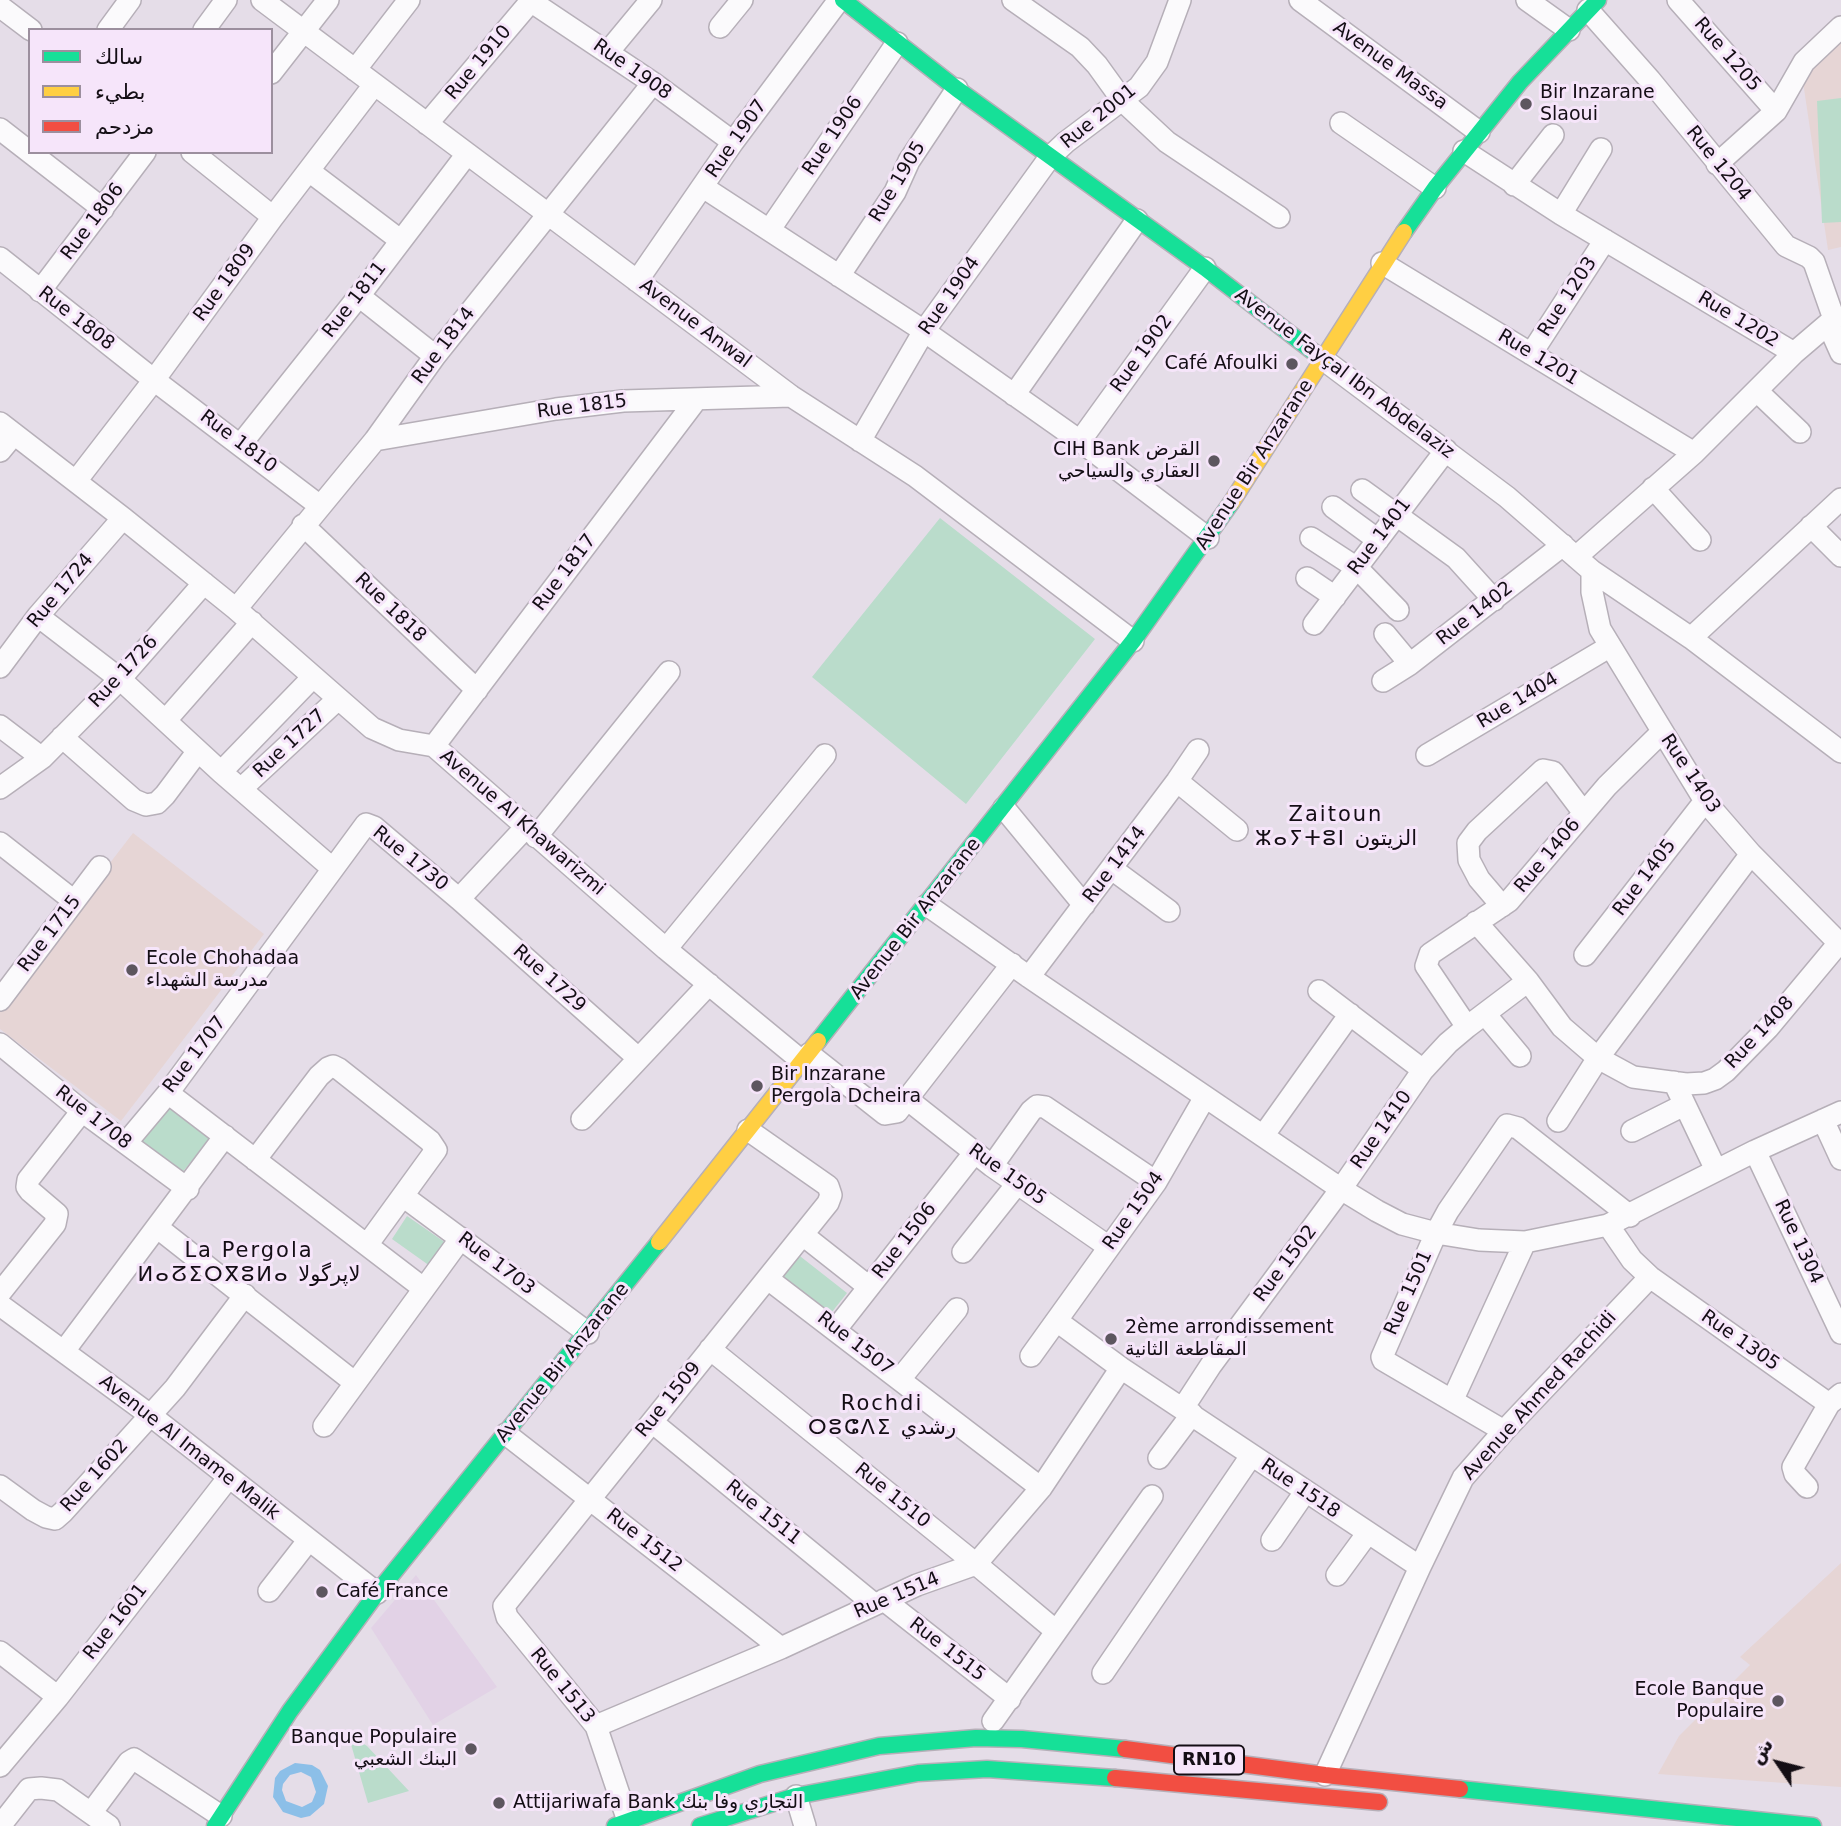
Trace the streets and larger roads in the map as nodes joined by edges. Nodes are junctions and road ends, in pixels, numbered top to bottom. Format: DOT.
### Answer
graph roads {
  1 [pos="130,0"];
  2 [pos="226,0"];
  3 [pos="262,0"];
  4 [pos="328,0"];
  5 [pos="409,0"];
  6 [pos="651,0"];
  7 [pos="742,0"];
  8 [pos="841,0"];
  9 [pos="1013,0"];
  10 [pos="1180,0"];
  11 [pos="1300,0"];
  12 [pos="1527,0"];
  13 [pos="1678,0"];
  14 [pos="541,4"];
  15 [pos="1593,5"];
  16 [pos="4,6"];
  17 [pos="720,27"];
  18 [pos="1841,27"];
  19 [pos="29,28"];
  20 [pos="109,28"];
  21 [pos="205,28"];
  22 [pos="1569,30"];
  23 [pos="304,31"];
  24 [pos="897,43"];
  25 [pos="608,52"];
  26 [pos="273,70"];
  27 [pos="355,70"];
  28 [pos="653,83"];
  29 [pos="374,85"];
  30 [pos="957,89"];
  31 [pos="1123,101"];
  32 [pos="1776,111"];
  33 [pos="1341,123"];
  34 [pos="427,124"];
  35 [pos="0,129"];
  36 [pos="1479,132"];
  37 [pos="1553,135"];
  38 [pos="733,142"];
  39 [pos="1601,149"];
  40 [pos="28,151"];
  41 [pos="1464,151"];
  42 [pos="32,154"];
  43 [pos="144,154"];
  44 [pos="467,154"];
  45 [pos="201,155"];
  46 [pos="1050,157"];
  47 [pos="1717,164"];
  48 [pos="309,171"];
  49 [pos="1514,185"];
  50 [pos="703,187"];
  51 [pos="1435,188"];
  52 [pos="103,209"];
  53 [pos="547,214"];
  54 [pos="1561,214"];
  55 [pos="273,217"];
  56 [pos="1279,217"];
  57 [pos="1137,220"];
  58 [pos="770,229"];
  59 [pos="400,240"];
  60 [pos="1605,240"];
  61 [pos="0,258"];
  62 [pos="1382,263"];
  63 [pos="1205,268"];
  64 [pos="839,276"];
  65 [pos="637,281"];
  66 [pos="40,291"];
  67 [pos="359,296"];
  68 [pos="1834,320"];
  69 [pos="924,331"];
  70 [pos="1841,353"];
  71 [pos="1531,354"];
  72 [pos="1794,354"];
  73 [pos="435,356"];
  74 [pos="1324,360"];
  75 [pos="154,380"];
  76 [pos="1758,392"];
  77 [pos="1014,395"];
  78 [pos="791,396"];
  79 [pos="696,400"];
  80 [pos="7,428"];
  81 [pos="1800,432"];
  82 [pos="375,440"];
  83 [pos="860,441"];
  84 [pos="1080,441"];
  85 [pos="241,444"];
  86 [pos="1446,450"];
  87 [pos="0,451"];
  88 [pos="1694,453"];
  89 [pos="76,481"];
  90 [pos="1653,488"];
  91 [pos="1362,490"];
  92 [pos="1841,499"];
  93 [pos="320,506"];
  94 [pos="1333,507"];
  95 [pos="1396,516"];
  96 [pos="123,517"];
  97 [pos="303,525"];
  98 [pos="1811,526"];
  99 [pos="1311,537"];
  100 [pos="1208,538"];
  101 [pos="1378,540"];
  102 [pos="1700,540"];
  103 [pos="1570,551"];
  104 [pos="1841,556"];
  105 [pos="1357,568"];
  106 [pos="1592,571"];
  107 [pos="1307,578"];
  108 [pos="204,583"];
  109 [pos="1335,597"];
  110 [pos="1494,600"];
  111 [pos="1398,610"];
  112 [pos="244,615"];
  113 [pos="38,616"];
  114 [pos="1314,624"];
  115 [pos="1385,634"];
  116 [pos="1691,638"];
  117 [pos="1133,641"];
  118 [pos="1609,647"];
  119 [pos="1410,664"];
  120 [pos="0,667"];
  121 [pos="668,672"];
  122 [pos="313,677"];
  123 [pos="120,679"];
  124 [pos="1384,681"];
  125 [pos="477,690"];
  126 [pos="338,699"];
  127 [pos="166,720"];
  128 [pos="2,733"];
  129 [pos="1662,733"];
  130 [pos="62,737"];
  131 [pos="434,746"];
  132 [pos="1198,750"];
  133 [pos="198,751"];
  134 [pos="1841,752"];
  135 [pos="825,755"];
  136 [pos="1427,755"];
  137 [pos="41,758"];
  138 [pos="221,772"];
  139 [pos="1177,781"];
  140 [pos="0,788"];
  141 [pos="241,789"];
  142 [pos="1704,801"];
  143 [pos="1003,808"];
  144 [pos="1584,813"];
  145 [pos="362,829"];
  146 [pos="1237,830"];
  147 [pos="531,832"];
  148 [pos="0,843"];
  149 [pos="1751,854"];
  150 [pos="100,867"];
  151 [pos="332,869"];
  152 [pos="1112,869"];
  153 [pos="459,899"];
  154 [pos="74,901"];
  155 [pos="928,905"];
  156 [pos="1084,905"];
  157 [pos="1502,906"];
  158 [pos="1169,911"];
  159 [pos="1476,922"];
  160 [pos="1840,944"];
  161 [pos="666,949"];
  162 [pos="1585,955"];
  163 [pos="1021,971"];
  164 [pos="1528,981"];
  165 [pos="709,984"];
  166 [pos="1318,992"];
  167 [pos="0,1000"];
  168 [pos="1350,1014"];
  169 [pos="1485,1014"];
  170 [pos="1466,1027"];
  171 [pos="3,1052"];
  172 [pos="1520,1056"];
  173 [pos="638,1058"];
  174 [pos="806,1058"];
  175 [pos="1598,1058"];
  176 [pos="1423,1070"];
  177 [pos="1674,1082"];
  178 [pos="168,1093"];
  179 [pos="1205,1097"];
  180 [pos="907,1099"];
  181 [pos="1684,1105"];
  182 [pos="82,1111"];
  183 [pos="1832,1116"];
  184 [pos="582,1119"];
  185 [pos="1558,1121"];
  186 [pos="748,1130"];
  187 [pos="1632,1131"];
  188 [pos="225,1136"];
  189 [pos="1263,1136"];
  190 [pos="126,1143"];
  191 [pos="1755,1151"];
  192 [pos="975,1152"];
  193 [pos="1841,1159"];
  194 [pos="255,1160"];
  195 [pos="992,1166"];
  196 [pos="1716,1170"];
  197 [pos="1156,1182"];
  198 [pos="1017,1184"];
  199 [pos="188,1189"];
  200 [pos="1341,1189"];
  201 [pos="402,1196"];
  202 [pos="1630,1216"];
  203 [pos="1608,1226"];
  204 [pos="158,1228"];
  205 [pos="1436,1233"];
  206 [pos="803,1235"];
  207 [pos="461,1238"];
  208 [pos="1525,1242"];
  209 [pos="367,1245"];
  210 [pos="1109,1247"];
  211 [pos="963,1252"];
  212 [pos="1650,1277"];
  213 [pos="768,1279"];
  214 [pos="869,1287"];
  215 [pos="423,1288"];
  216 [pos="0,1293"];
  217 [pos="245,1295"];
  218 [pos="0,1305"];
  219 [pos="957,1309"];
  220 [pos="1057,1321"];
  221 [pos="836,1329"];
  222 [pos="1841,1333"];
  223 [pos="588,1334"];
  224 [pos="710,1349"];
  225 [pos="64,1351"];
  226 [pos="1031,1356"];
  227 [pos="1121,1368"];
  228 [pos="900,1379"];
  229 [pos="354,1382"];
  230 [pos="1453,1399"];
  231 [pos="1835,1399"];
  232 [pos="1187,1411"];
  233 [pos="150,1415"];
  234 [pos="652,1422"];
  235 [pos="324,1426"];
  236 [pos="1504,1431"];
  237 [pos="506,1434"];
  238 [pos="1251,1456"];
  239 [pos="1159,1458"];
  240 [pos="229,1477"];
  241 [pos="0,1486"];
  242 [pos="1807,1487"];
  243 [pos="1041,1488"];
  244 [pos="1305,1492"];
  245 [pos="1152,1496"];
  246 [pos="590,1499"];
  247 [pos="1367,1534"];
  248 [pos="308,1541"];
  249 [pos="1272,1541"];
  250 [pos="976,1564"];
  251 [pos="1420,1567"];
  252 [pos="1337,1575"];
  253 [pos="269,1591"];
  254 [pos="377,1593"];
  255 [pos="510,1598"];
  256 [pos="879,1602"];
  257 [pos="1056,1631"];
  258 [pos="781,1648"];
  259 [pos="0,1652"];
  260 [pos="1103,1672"];
  261 [pos="58,1697"];
  262 [pos="1010,1699"];
  263 [pos="993,1721"];
  264 [pos="596,1726"];
  265 [pos="0,1766"];
  266 [pos="1325,1775"];
  267 [pos="29,1789"];
  268 [pos="796,1796"];
  269 [pos="1392,1804"];
  270 [pos="91,1813"];
  271 [pos="1677,1819"];
  272 [pos="218,1821"];
  273 [pos="622,1823"];
  274 [pos="0,1826"];
  275 [pos="109,1826"];
  276 [pos="700,1826"];
  277 [pos="805,1826"];
  278 [pos="1813,1826"];
  1 -- 20 [label="street"];
  2 -- 21 [label="street"];
  3 -- 23 [label="street, Avenue Anwal"];
  4 -- 23 [label="street"];
  5 -- 27 [label="street"];
  6 -- 25 [label="street"];
  7 -- 17 [label="street"];
  8 -- 24 [label="street, Avenue Fayçal Ibn Abdelaziz"];
  8 -- 38 [label="street, Rue 1907"];
  9 -- 31 [label="street"];
  10 -- 31 [label="street, Rue 2001"];
  11 -- 36 [label="street, Avenue Massa"];
  12 -- 22 [label="street"];
  13 -- 32 [label="street, Rue 1205"];
  14 -- 25 [label="street, Rue 1908"];
  14 -- 34 [label="street, Rue 1910"];
  15 -- 22 [label="street, Avenue Bir Anzarane"];
  15 -- 47 [label="street, Rue 1204"];
  16 -- 19 [label="street"];
  18 -- 32 [label="street"];
  22 -- 36 [label="street, Avenue Bir Anzarane"];
  23 -- 26 [label="street"];
  23 -- 27 [label="street, Avenue Anwal"];
  24 -- 30 [label="street, Avenue Fayçal Ibn Abdelaziz"];
  24 -- 58 [label="street, Rue 1906"];
  25 -- 28 [label="street, Rue 1908"];
  27 -- 29 [label="street, Avenue Anwal"];
  28 -- 38 [label="street, Rue 1908"];
  28 -- 53 [label="street, Rue 1814"];
  29 -- 34 [label="street, Avenue Anwal"];
  29 -- 48 [label="street, Rue 1809"];
  30 -- 46 [label="street, Avenue Fayçal Ibn Abdelaziz"];
  30 -- 64 [label="street, Rue 1905"];
  31 -- 46 [label="street, Rue 2001"];
  31 -- 56 [label="street"];
  32 -- 47 [label="street"];
  33 -- 51 [label="street"];
  34 -- 44 [label="street, Avenue Anwal"];
  35 -- 40 [label="street"];
  36 -- 41 [label="street, Avenue Bir Anzarane"];
  37 -- 49 [label="street"];
  38 -- 50 [label="street, Rue 1907"];
  39 -- 54 [label="street"];
  41 -- 49 [label="street, Rue 1202"];
  41 -- 51 [label="street, Avenue Bir Anzarane"];
  42 -- 52 [label="street"];
  43 -- 52 [label="street, Rue 1806"];
  44 -- 53 [label="street, Avenue Anwal"];
  44 -- 59 [label="street, Rue 1811"];
  45 -- 55 [label="street"];
  46 -- 57 [label="street, Avenue Fayçal Ibn Abdelaziz"];
  46 -- 69 [label="street, Rue 1904"];
  47 -- 68 [label="street, Rue 1204"];
  48 -- 55 [label="street, Rue 1809"];
  48 -- 59 [label="street"];
  49 -- 54 [label="street, Rue 1202"];
  50 -- 58 [label="street"];
  50 -- 65 [label="street, Rue 1907"];
  51 -- 62 [label="street, Avenue Bir Anzarane"];
  52 -- 66 [label="street, Rue 1806"];
  53 -- 65 [label="street, Avenue Anwal"];
  53 -- 73 [label="street, Rue 1814"];
  54 -- 60 [label="street, Rue 1202"];
  55 -- 75 [label="street, Rue 1809"];
  57 -- 63 [label="street, Avenue Fayçal Ibn Abdelaziz"];
  57 -- 77 [label="street"];
  58 -- 64 [label="street"];
  59 -- 67 [label="street, Rue 1811"];
  60 -- 71 [label="street, Rue 1203"];
  60 -- 72 [label="street, Rue 1202"];
  61 -- 66 [label="street, Rue 1808"];
  62 -- 71 [label="street, Rue 1201"];
  62 -- 74 [label="street, Avenue Bir Anzarane"];
  63 -- 74 [label="street, Avenue Fayçal Ibn Abdelaziz"];
  63 -- 84 [label="street, Rue 1902"];
  64 -- 69 [label="street"];
  65 -- 78 [label="street, Avenue Anwal"];
  66 -- 75 [label="street, Rue 1808"];
  67 -- 73 [label="street"];
  67 -- 85 [label="street, Rue 1811"];
  68 -- 70 [label="street, Rue 1204"];
  68 -- 72 [label="street"];
  69 -- 77 [label="street"];
  69 -- 83 [label="street, Rue 1904"];
  71 -- 88 [label="street, Rue 1201"];
  72 -- 76 [label="street, Rue 1202"];
  73 -- 82 [label="street, Rue 1814"];
  74 -- 86 [label="street, Avenue Fayçal Ibn Abdelaziz"];
  74 -- 100 [label="street, Avenue Bir Anzarane"];
  75 -- 85 [label="street, Rue 1810"];
  75 -- 89 [label="street, Rue 1809"];
  76 -- 81 [label="street"];
  76 -- 88 [label="street, Rue 1202"];
  77 -- 84 [label="street"];
  78 -- 79 [label="street, Rue 1815"];
  78 -- 83 [label="street, Avenue Anwal"];
  79 -- 82 [label="street, Rue 1815"];
  79 -- 125 [label="street, Rue 1817"];
  80 -- 87 [label="street"];
  80 -- 89 [label="street, Avenue Al Khawarizmi"];
  82 -- 93 [label="street, Rue 1814"];
  83 -- 117 [label="street, Avenue Anwal"];
  84 -- 100 [label="street"];
  85 -- 93 [label="street, Rue 1810"];
  86 -- 95 [label="street, Rue 1401"];
  86 -- 103 [label="street, Avenue Fayçal Ibn Abdelaziz"];
  88 -- 90 [label="street, Rue 1202"];
  89 -- 96 [label="street, Avenue Al Khawarizmi"];
  90 -- 102 [label="street"];
  90 -- 103 [label="street, Rue 1202"];
  91 -- 95 [label="street"];
  92 -- 98 [label="street"];
  93 -- 97 [label="street, Rue 1814"];
  94 -- 101 [label="street"];
  95 -- 101 [label="street, Rue 1401"];
  95 -- 110 [label="street"];
  96 -- 108 [label="street, Avenue Al Khawarizmi"];
  96 -- 113 [label="street, Rue 1724"];
  97 -- 112 [label="street, Rue 1814"];
  97 -- 125 [label="street, Rue 1818"];
  98 -- 104 [label="street"];
  98 -- 116 [label="street"];
  99 -- 105 [label="street"];
  100 -- 117 [label="street, Avenue Bir Anzarane"];
  101 -- 105 [label="street, Rue 1401"];
  103 -- 106 [label="street, Avenue Fayçal Ibn Abdelaziz"];
  103 -- 110 [label="street, Rue 1402"];
  105 -- 109 [label="street, Rue 1401"];
  105 -- 111 [label="street"];
  106 -- 116 [label="street, Avenue Fayçal Ibn Abdelaziz"];
  106 -- 118 [label="street, Rue 1403"];
  107 -- 109 [label="street"];
  108 -- 112 [label="street, Avenue Al Khawarizmi"];
  108 -- 123 [label="street, Rue 1726"];
  109 -- 114 [label="street, Rue 1401"];
  110 -- 119 [label="street, Rue 1402"];
  112 -- 122 [label="street, Avenue Al Khawarizmi"];
  112 -- 127 [label="street"];
  113 -- 120 [label="street, Rue 1724"];
  113 -- 123 [label="street"];
  115 -- 119 [label="street"];
  116 -- 134 [label="street, Avenue Fayçal Ibn Abdelaziz"];
  117 -- 143 [label="street, Avenue Bir Anzarane"];
  118 -- 129 [label="street, Rue 1403"];
  118 -- 136 [label="street, Rue 1404"];
  119 -- 124 [label="street, Rue 1402"];
  121 -- 147 [label="street"];
  122 -- 126 [label="street, Avenue Al Khawarizmi"];
  122 -- 138 [label="street"];
  123 -- 127 [label="street"];
  123 -- 130 [label="street, Rue 1726"];
  125 -- 131 [label="street, Rue 1817"];
  126 -- 131 [label="street, Avenue Al Khawarizmi"];
  126 -- 141 [label="street, Rue 1727"];
  127 -- 133 [label="street"];
  128 -- 137 [label="street"];
  129 -- 142 [label="street, Rue 1403"];
  129 -- 144 [label="street, Rue 1406"];
  130 -- 133 [label="street"];
  130 -- 137 [label="street, Rue 1726"];
  131 -- 147 [label="street, Avenue Al Khawarizmi"];
  132 -- 139 [label="street, Rue 1414"];
  133 -- 138 [label="street"];
  135 -- 161 [label="street"];
  137 -- 140 [label="street, Rue 1726"];
  138 -- 141 [label="street"];
  139 -- 146 [label="street"];
  139 -- 152 [label="street, Rue 1414"];
  141 -- 151 [label="street"];
  142 -- 149 [label="street, Rue 1403"];
  142 -- 162 [label="street, Rue 1405"];
  143 -- 155 [label="street, Avenue Bir Anzarane"];
  143 -- 156 [label="street"];
  144 -- 157 [label="street, Rue 1406"];
  144 -- 157 [label="street"];
  145 -- 151 [label="street, Rue 1707"];
  145 -- 153 [label="street, Rue 1730"];
  147 -- 153 [label="street"];
  147 -- 161 [label="street, Avenue Al Khawarizmi"];
  148 -- 154 [label="street"];
  149 -- 160 [label="street, Rue 1403"];
  149 -- 175 [label="street"];
  150 -- 154 [label="street, Rue 1715"];
  151 -- 178 [label="street, Rue 1707"];
  152 -- 156 [label="street, Rue 1414"];
  152 -- 158 [label="street"];
  153 -- 173 [label="street, Rue 1729"];
  154 -- 167 [label="street, Rue 1715"];
  155 -- 163 [label="street"];
  155 -- 174 [label="street, Avenue Bir Anzarane"];
  156 -- 163 [label="street, Rue 1414"];
  157 -- 159 [label="street, Rue 1406"];
  159 -- 164 [label="street, Rue 1408"];
  159 -- 170 [label="street, Rue 1406"];
  160 -- 177 [label="street, Rue 1408"];
  161 -- 165 [label="street, Avenue Al Khawarizmi"];
  163 -- 179 [label="street"];
  163 -- 180 [label="street"];
  164 -- 169 [label="street, Rue 1410"];
  164 -- 175 [label="street, Rue 1408"];
  165 -- 173 [label="street"];
  165 -- 174 [label="street, Avenue Al Khawarizmi"];
  166 -- 168 [label="street"];
  168 -- 176 [label="street"];
  168 -- 189 [label="street"];
  169 -- 170 [label="street, Rue 1410"];
  169 -- 172 [label="street"];
  170 -- 176 [label="street, Rue 1410"];
  171 -- 182 [label="street, Rue 1708"];
  173 -- 184 [label="street"];
  174 -- 180 [label="street"];
  174 -- 186 [label="street, Avenue Bir Anzarane"];
  175 -- 177 [label="street, Rue 1408"];
  175 -- 185 [label="street"];
  176 -- 200 [label="street, Rue 1410"];
  177 -- 181 [label="street"];
  178 -- 188 [label="street"];
  178 -- 190 [label="street, Rue 1707"];
  179 -- 189 [label="street"];
  179 -- 197 [label="street, Rue 1504"];
  180 -- 192 [label="street, Rue 1505"];
  181 -- 187 [label="street"];
  181 -- 196 [label="street"];
  182 -- 190 [label="street, Rue 1708"];
  182 -- 216 [label="street"];
  183 -- 191 [label="street"];
  183 -- 193 [label="street"];
  186 -- 206 [label="street, Rue 1509"];
  186 -- 223 [label="street, Avenue Bir Anzarane"];
  188 -- 194 [label="street"];
  188 -- 199 [label="street"];
  189 -- 200 [label="street"];
  190 -- 199 [label="street, Rue 1708"];
  191 -- 196 [label="street"];
  191 -- 222 [label="street, Rue 1304"];
  192 -- 195 [label="street, Rue 1505"];
  192 -- 214 [label="street, Rue 1506"];
  194 -- 201 [label="street"];
  194 -- 209 [label="street"];
  195 -- 197 [label="street"];
  195 -- 198 [label="street, Rue 1505"];
  196 -- 202 [label="street"];
  197 -- 210 [label="street, Rue 1504"];
  198 -- 210 [label="street, Rue 1505"];
  198 -- 211 [label="street"];
  199 -- 204 [label="street"];
  200 -- 205 [label="street"];
  200 -- 232 [label="street, Rue 1502"];
  201 -- 207 [label="street, Rue 1703"];
  201 -- 209 [label="street"];
  202 -- 203 [label="street"];
  202 -- 205 [label="street, Rue 1501"];
  203 -- 208 [label="street"];
  203 -- 212 [label="street"];
  204 -- 217 [label="street"];
  204 -- 225 [label="street"];
  205 -- 208 [label="street"];
  205 -- 230 [label="street, Rue 1501"];
  206 -- 213 [label="street, Rue 1509"];
  206 -- 214 [label="street"];
  207 -- 215 [label="street"];
  207 -- 223 [label="street, Rue 1703"];
  208 -- 230 [label="street"];
  209 -- 215 [label="street"];
  210 -- 220 [label="street, Rue 1504"];
  212 -- 231 [label="street, Rue 1305"];
  212 -- 236 [label="street, Avenue Ahmed Rachidi"];
  213 -- 221 [label="street, Rue 1507"];
  213 -- 224 [label="street, Rue 1509"];
  214 -- 221 [label="street, Rue 1506"];
  215 -- 229 [label="street"];
  217 -- 229 [label="street"];
  217 -- 233 [label="street"];
  218 -- 225 [label="street, Avenue Al Imame Malik"];
  219 -- 228 [label="street"];
  220 -- 226 [label="street, Rue 1504"];
  220 -- 227 [label="street"];
  221 -- 228 [label="street, Rue 1507"];
  223 -- 237 [label="street, Avenue Bir Anzarane"];
  224 -- 234 [label="street, Rue 1509"];
  224 -- 250 [label="street, Rue 1510"];
  225 -- 233 [label="street, Avenue Al Imame Malik"];
  227 -- 232 [label="street"];
  227 -- 243 [label="street, Rue 1514"];
  228 -- 243 [label="street, Rue 1507"];
  229 -- 235 [label="street"];
  230 -- 236 [label="street"];
  231 -- 242 [label="street"];
  232 -- 238 [label="street, Rue 1518"];
  232 -- 239 [label="street, Rue 1502"];
  233 -- 240 [label="street, Avenue Al Imame Malik"];
  233 -- 241 [label="street, Rue 1602"];
  234 -- 246 [label="street, Rue 1509"];
  234 -- 256 [label="street, Rue 1511"];
  236 -- 251 [label="street, Avenue Ahmed Rachidi"];
  237 -- 246 [label="street, Rue 1512"];
  237 -- 254 [label="street, Avenue Bir Anzarane"];
  238 -- 244 [label="street, Rue 1518"];
  238 -- 260 [label="street"];
  240 -- 248 [label="street, Avenue Al Imame Malik"];
  240 -- 261 [label="street, Rue 1601"];
  243 -- 250 [label="street, Rue 1514"];
  244 -- 247 [label="street, Rue 1518"];
  244 -- 249 [label="street"];
  245 -- 257 [label="street"];
  246 -- 255 [label="street, Rue 1509"];
  246 -- 258 [label="street, Rue 1512"];
  247 -- 251 [label="street, Rue 1518"];
  247 -- 252 [label="street"];
  248 -- 253 [label="street"];
  248 -- 254 [label="street, Avenue Al Imame Malik"];
  250 -- 256 [label="street, Rue 1514"];
  250 -- 257 [label="street, Rue 1510"];
  251 -- 266 [label="street, Avenue Ahmed Rachidi"];
  254 -- 272 [label="street, Avenue Bir Anzarane"];
  255 -- 264 [label="street, Rue 1513"];
  256 -- 258 [label="street, Rue 1514"];
  256 -- 262 [label="street, Rue 1515"];
  257 -- 262 [label="street"];
  258 -- 264 [label="street, Rue 1514"];
  259 -- 261 [label="street"];
  261 -- 265 [label="street, Rue 1601"];
  262 -- 263 [label="street"];
  264 -- 273 [label="street, Rue 1513"];
  265 -- 267 [label="street"];
  266 -- 271 [label="street, RN10"];
  266 -- 273 [label="street, RN10"];
  267 -- 270 [label="street"];
  267 -- 274 [label="street"];
  268 -- 269 [label="street, RN10"];
  268 -- 276 [label="street, RN10"];
  268 -- 277 [label="street"];
  270 -- 272 [label="street"];
  270 -- 275 [label="street"];
  271 -- 278 [label="street, RN10"];
}
